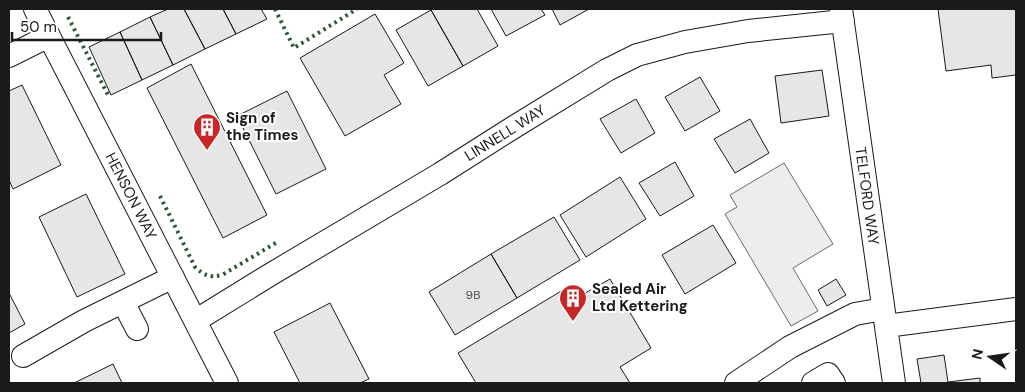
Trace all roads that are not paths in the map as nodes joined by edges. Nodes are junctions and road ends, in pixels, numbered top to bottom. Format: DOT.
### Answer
graph roads {
  1 [pos="38,10"];
  2 [pos="842,15"];
  3 [pos="49,36"];
  4 [pos="9,56"];
  5 [pos="173,277"];
  6 [pos="123,302"];
  7 [pos="1016,309"];
  8 [pos="885,318"];
  9 [pos="195,320"];
  10 [pos="137,329"];
  11 [pos="23,356"];
  12 [pos="227,383"];
  13 [pos="736,383"];
  14 [pos="813,383"];
  15 [pos="834,383"];
  16 [pos="894,383"];
  1 -- 3 [label="street, HENSON WAY"];
  2 -- 8 [label="street, TELFORD WAY"];
  2 -- 9 [label="street, LINNELL WAY"];
  3 -- 4 [label="street"];
  3 -- 5 [label="street, HENSON WAY"];
  5 -- 6 [label="street"];
  5 -- 9 [label="street, HENSON WAY"];
  6 -- 10 [label="street"];
  6 -- 11 [label="street"];
  7 -- 8 [label="street"];
  8 -- 13 [label="street"];
  8 -- 16 [label="street, TELFORD WAY"];
  9 -- 12 [label="street, HENSON WAY"];
  14 -- 15 [label="street"];
}
